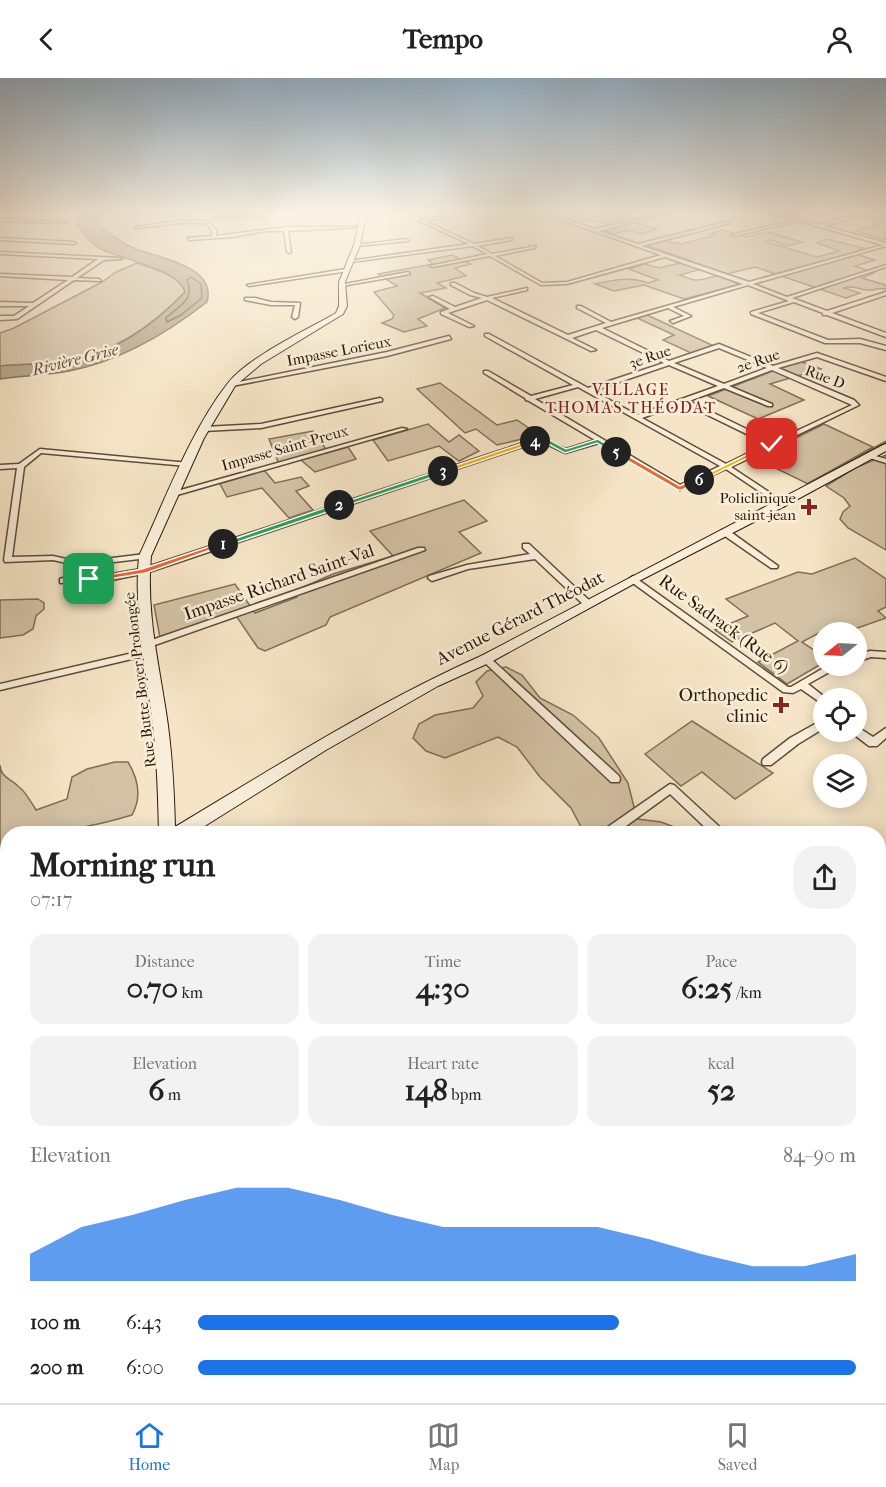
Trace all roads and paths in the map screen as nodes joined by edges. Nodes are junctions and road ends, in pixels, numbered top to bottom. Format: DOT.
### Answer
graph roads {
  1 [pos="81,274"];
  2 [pos="298,274"];
  3 [pos="345,274"];
  4 [pos="403,274"];
  5 [pos="523,274"];
  6 [pos="597,274"];
  7 [pos="720,274"];
  8 [pos="785,274"];
  9 [pos="864,274"];
  10 [pos="0,275"];
  11 [pos="75,278"];
  12 [pos="99,280"];
  13 [pos="453,284"];
  14 [pos="749,284"];
  15 [pos="342,285"];
  16 [pos="525,289"];
  17 [pos="886,293"];
  18 [pos="431,297"];
  19 [pos="247,298"];
  20 [pos="487,298"];
  21 [pos="790,300"];
  22 [pos="262,301"];
  23 [pos="0,304"];
  24 [pos="33,305"];
  25 [pos="668,306"];
  26 [pos="579,307"];
  27 [pos="454,309"];
  28 [pos="825,314"];
  29 [pos="295,317"];
  30 [pos="0,318"];
  31 [pos="673,321"];
  32 [pos="612,324"];
  33 [pos="471,326"];
  34 [pos="597,328"];
  35 [pos="487,335"];
  36 [pos="886,335"];
  37 [pos="568,337"];
  38 [pos="449,338"];
  39 [pos="719,346"];
  40 [pos="886,348"];
  41 [pos="593,350"];
  42 [pos="669,363"];
  43 [pos="770,369"];
  44 [pos="486,372"];
  45 [pos="886,379"];
  46 [pos="232,384"];
  47 [pos="580,385"];
  48 [pos="725,385"];
  49 [pos="589,390"];
  50 [pos="528,399"];
  51 [pos="380,400"];
  52 [pos="683,400"];
  53 [pos="770,405"];
  54 [pos="638,417"];
  55 [pos="204,429"];
  56 [pos="404,429"];
  57 [pos="598,441"];
  58 [pos="772,444"];
  59 [pos="886,447"];
  60 [pos="869,456"];
  61 [pos="886,461"];
  62 [pos="187,464"];
  63 [pos="21,466"];
  64 [pos="0,467"];
  65 [pos="727,467"];
  66 [pos="174,493"];
  67 [pos="781,504"];
  68 [pos="725,532"];
  69 [pos="526,546"];
  70 [pos="421,550"];
  71 [pos="145,556"];
  72 [pos="536,556"];
  73 [pos="774,566"];
  74 [pos="143,571"];
  75 [pos="432,578"];
  76 [pos="633,579"];
  77 [pos="63,581"];
  78 [pos="588,604"];
  79 [pos="149,648"];
  80 [pos="867,655"];
  81 [pos="886,655"];
  82 [pos="486,659"];
  83 [pos="816,676"];
  84 [pos="801,684"];
  85 [pos="0,687"];
  86 [pos="813,693"];
  87 [pos="813,730"];
  88 [pos="886,732"];
  89 [pos="867,738"];
  90 [pos="767,762"];
  91 [pos="615,779"];
  92 [pos="167,826"];
  93 [pos="191,826"];
  94 [pos="617,826"];
  95 [pos="711,826"];
  1 -- 11 [label="street"];
  2 -- 22 [label="street"];
  3 -- 15 [label="street, Rue Butte Boyer Prolongée"];
  4 -- 15 [label="street"];
  5 -- 6 [label="street"];
  7 -- 14 [label="street"];
  8 -- 14 [label="street"];
  9 -- 21 [label="street"];
  10 -- 11 [label="street"];
  11 -- 12 [label="street"];
  11 -- 24 [label="street"];
  13 -- 20 [label="street"];
  14 -- 21 [label="street"];
  14 -- 25 [label="street"];
  15 -- 46 [label="street, Rue Butte Boyer Prolongée"];
  16 -- 20 [label="street"];
  17 -- 28 [label="street"];
  18 -- 27 [label="street"];
  19 -- 22 [label="street"];
  20 -- 27 [label="street"];
  20 -- 37 [label="street"];
  21 -- 28 [label="street"];
  21 -- 40 [label="street"];
  22 -- 29 [label="street"];
  23 -- 24 [label="street"];
  24 -- 30 [label="street"];
  25 -- 31 [label="street"];
  25 -- 32 [label="street"];
  26 -- 32 [label="street"];
  27 -- 33 [label="street"];
  28 -- 36 [label="street"];
  32 -- 34 [label="street"];
  34 -- 37 [label="street"];
  34 -- 42 [label="street"];
  35 -- 47 [label="street"];
  37 -- 41 [label="street"];
  38 -- 46 [label="street, Impasse Lorieux"];
  39 -- 42 [label="street, 3e Rue"];
  39 -- 43 [label="street, Rue D"];
  42 -- 48 [label="street"];
  42 -- 49 [label="street, 3e Rue"];
  43 -- 45 [label="street, 2e Rue"];
  43 -- 48 [label="street, 2e Rue"];
  43 -- 58 [label="street, Rue D"];
  44 -- 50 [label="street"];
  46 -- 55 [label="street, Rue Butte Boyer Prolongée"];
  47 -- 49 [label="street"];
  47 -- 50 [label="street"];
  48 -- 52 [label="street, 2e Rue"];
  48 -- 53 [label="street"];
  49 -- 54 [label="street"];
  50 -- 57 [label="street"];
  51 -- 55 [label="street"];
  52 -- 54 [label="street, 2e Rue"];
  52 -- 58 [label="street"];
  54 -- 65 [label="street"];
  55 -- 62 [label="street, Rue Butte Boyer Prolongée"];
  56 -- 66 [label="street, Impasse Saint-Preux"];
  57 -- 65 [label="street"];
  57 -- 74 [label="street"];
  58 -- 65 [label="street"];
  59 -- 60 [label="street, Avenue Gérard Théodat"];
  60 -- 61 [label="street"];
  60 -- 67 [label="street, Avenue Gérard Théodat"];
  62 -- 63 [label="street"];
  62 -- 66 [label="street, Rue Butte Boyer Prolongée"];
  63 -- 64 [label="street"];
  63 -- 71 [label="street"];
  65 -- 67 [label="street"];
  66 -- 71 [label="street, Rue Butte Boyer Prolongée"];
  67 -- 68 [label="street, Avenue Gérard Théodat"];
  68 -- 73 [label="street"];
  68 -- 76 [label="street, Avenue Gérard Théodat"];
  69 -- 72 [label="street"];
  70 -- 79 [label="street, Impasse Richard Saint-Val"];
  71 -- 74 [label="street, Rue Butte Boyer Prolongée"];
  72 -- 75 [label="street"];
  72 -- 78 [label="street"];
  74 -- 77 [label="street"];
  74 -- 79 [label="street, Rue Butte Boyer Prolongée"];
  76 -- 78 [label="street, Avenue Gérard Théodat"];
  76 -- 84 [label="street, Rue Sadrack (Rue 6)"];
  78 -- 82 [label="street, Avenue Gérard Théodat"];
  79 -- 85 [label="street, Impasse Richard Saint-Val"];
  79 -- 92 [label="street, Rue Butte Boyer Prolongée"];
  80 -- 81 [label="street"];
  82 -- 91 [label="street"];
  82 -- 93 [label="street, Avenue Gérard Théodat"];
  83 -- 84 [label="street"];
  84 -- 86 [label="street, Rue Sadrack (Rue 6)"];
  87 -- 90 [label="street"];
  88 -- 89 [label="street"];
  94 -- 95 [label="street"];
}
